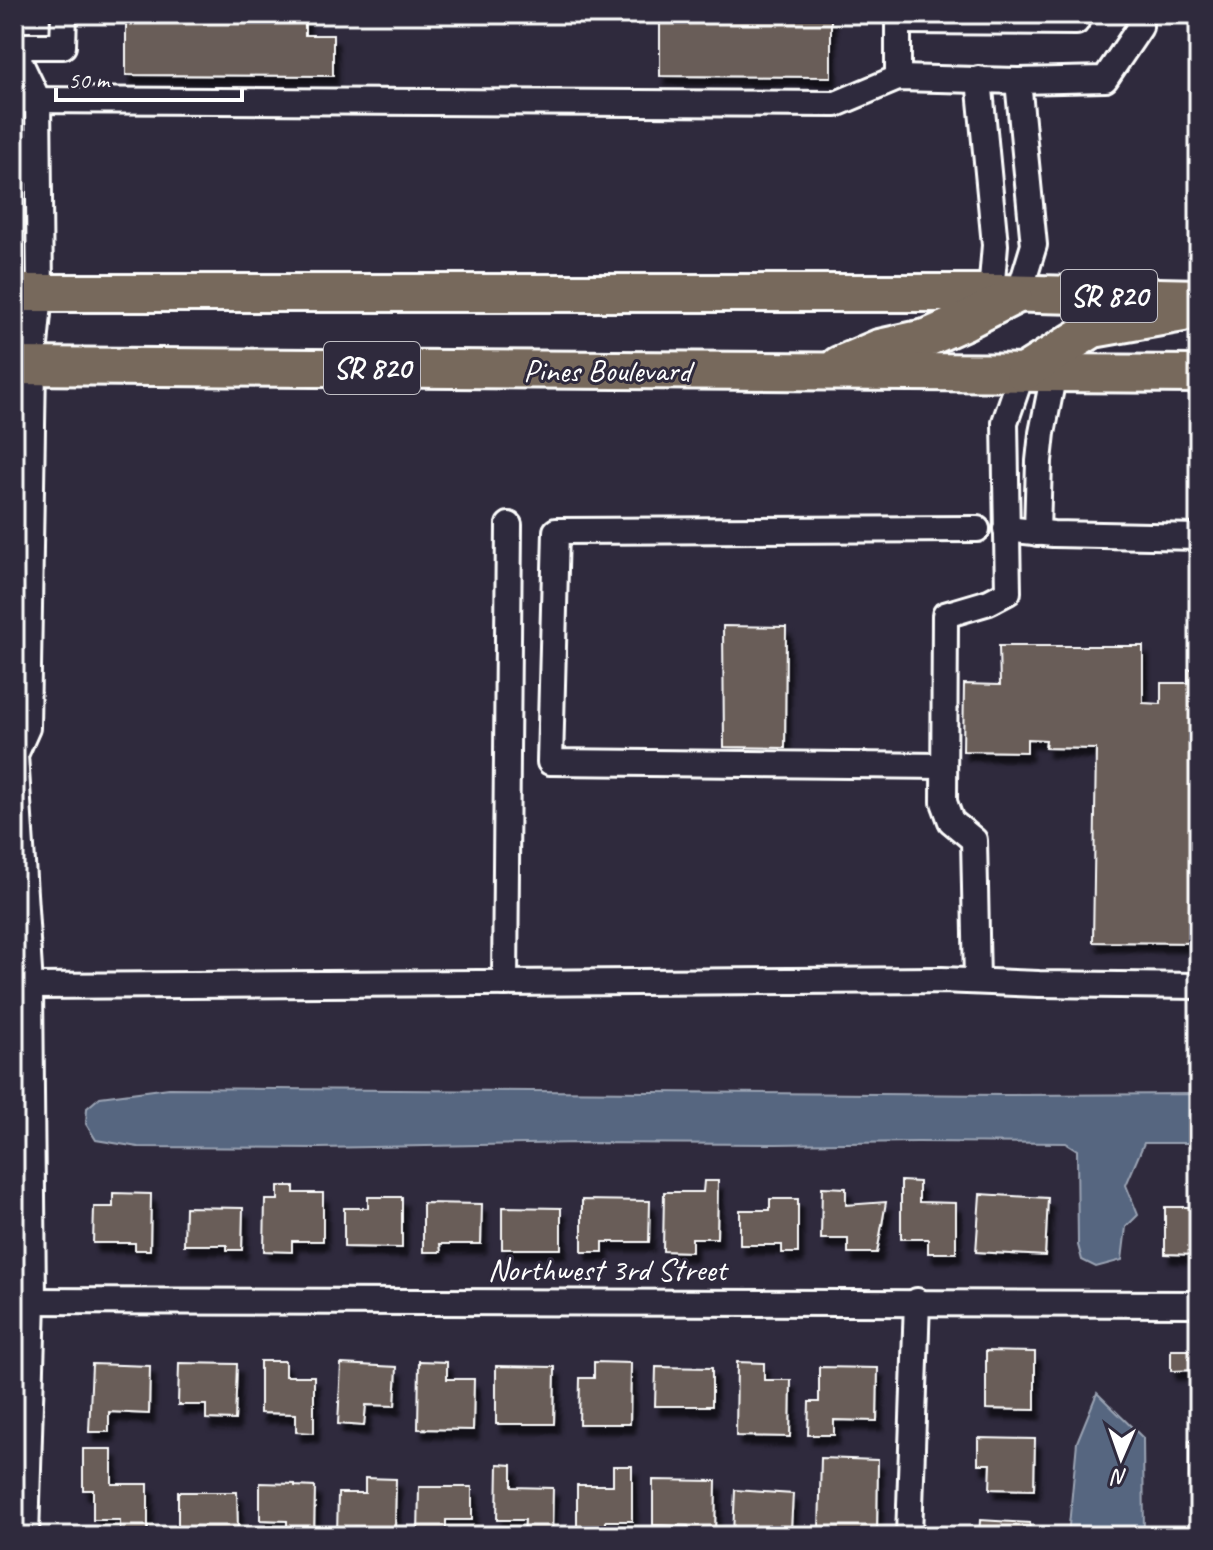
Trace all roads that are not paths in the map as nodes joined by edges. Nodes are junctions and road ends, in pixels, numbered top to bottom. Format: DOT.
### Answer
graph roads {
  1 [pos="64,14"];
  2 [pos="1140,14"];
  3 [pos="898,18"];
  4 [pos="1076,22"];
  5 [pos="14,48"];
  6 [pos="898,78"];
  7 [pos="979,79"];
  8 [pos="1018,81"];
  9 [pos="26,100"];
  10 [pos="27,293"];
  11 [pos="1005,294"];
  12 [pos="1199,301"];
  13 [pos="24,366"];
  14 [pos="823,372"];
  15 [pos="1038,373"];
  16 [pos="1199,374"];
  17 [pos="509,525"];
  18 [pos="977,529"];
  19 [pos="1006,529"];
  20 [pos="1037,533"];
  21 [pos="1199,537"];
  22 [pos="14,755"];
  23 [pos="944,766"];
  24 [pos="977,981"];
  25 [pos="505,983"];
  26 [pos="30,986"];
  27 [pos="1199,986"];
  28 [pos="23,1301"];
  29 [pos="917,1301"];
  30 [pos="1199,1304"];
  31 [pos="26,1536"];
  32 [pos="909,1536"];
  1 -- 5 [label="street"];
  2 -- 8 [label="street"];
  3 -- 4 [label="street"];
  3 -- 6 [label="street"];
  5 -- 9 [label="street"];
  6 -- 7 [label="street"];
  6 -- 9 [label="street"];
  7 -- 8 [label="street"];
  7 -- 11 [label="street"];
  8 -- 11 [label="street"];
  9 -- 10 [label="street"];
  10 -- 11 [label="highway, SR 820"];
  10 -- 13 [label="street"];
  11 -- 12 [label="highway, SR 820"];
  11 -- 14 [label="highway"];
  12 -- 15 [label="highway"];
  13 -- 14 [label="highway, Pines Boulevard / SR 820"];
  13 -- 22 [label="street"];
  14 -- 15 [label="highway, Pines Boulevard / SR 820"];
  15 -- 16 [label="highway, Pines Boulevard / SR 820"];
  15 -- 19 [label="street"];
  15 -- 20 [label="street"];
  17 -- 25 [label="street"];
  18 -- 23 [label="street"];
  19 -- 20 [label="street"];
  19 -- 23 [label="street"];
  20 -- 21 [label="street"];
  22 -- 26 [label="street"];
  23 -- 24 [label="street"];
  24 -- 25 [label="street"];
  24 -- 27 [label="street"];
  25 -- 26 [label="street"];
  26 -- 28 [label="street"];
  28 -- 29 [label="street, Northwest 3rd Street"];
  28 -- 31 [label="street"];
  29 -- 30 [label="street, Northwest 3rd Street"];
  29 -- 32 [label="street"];
}
